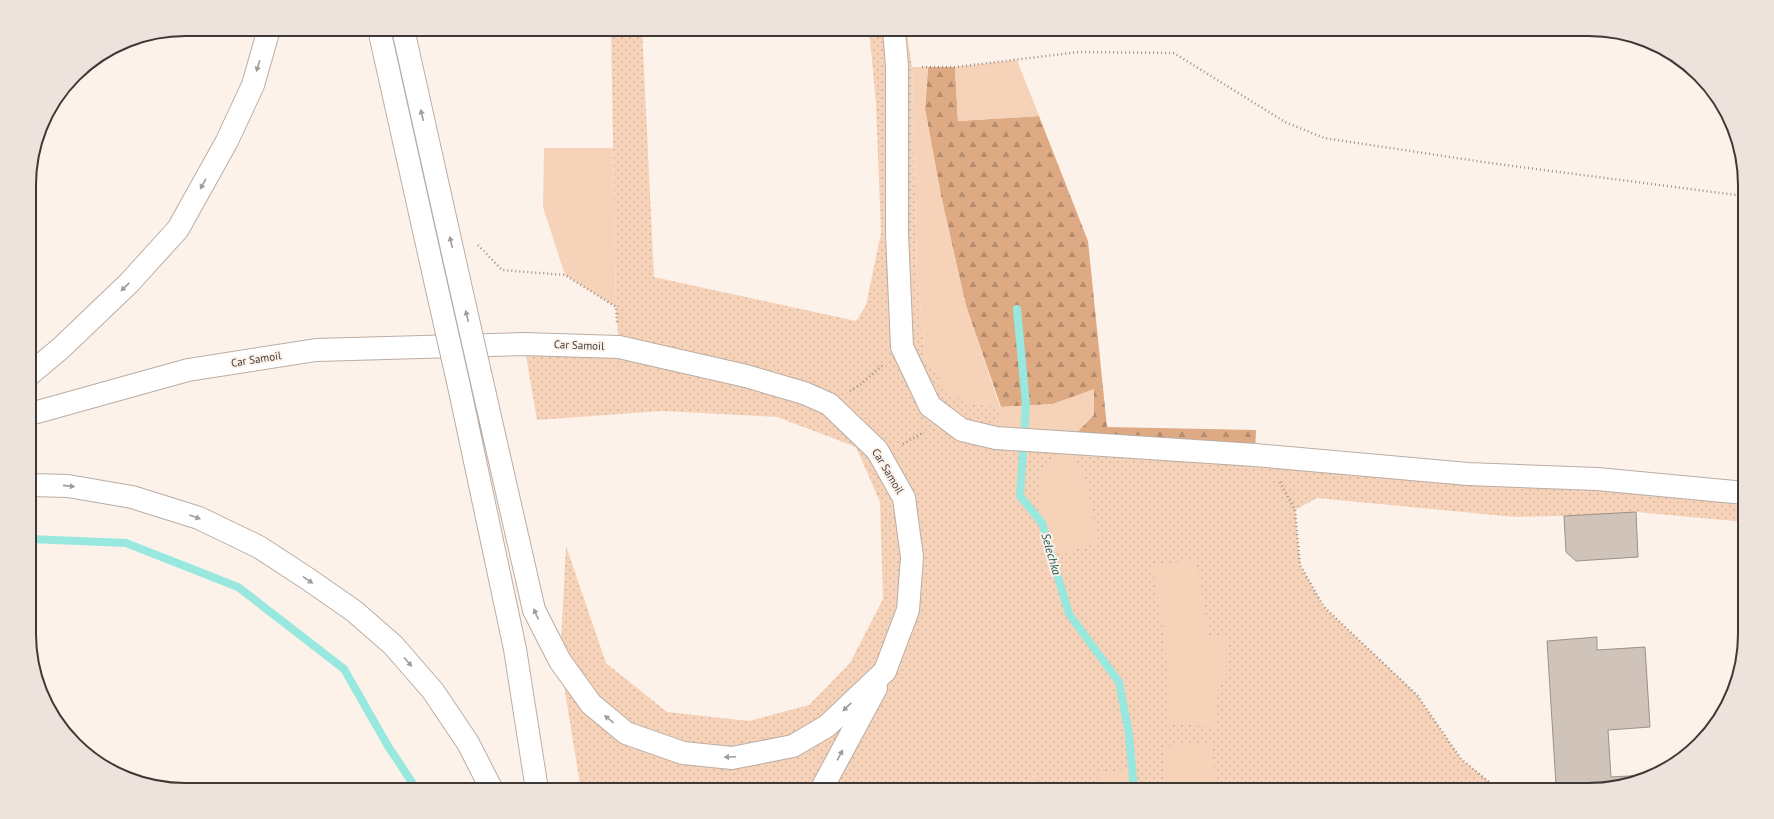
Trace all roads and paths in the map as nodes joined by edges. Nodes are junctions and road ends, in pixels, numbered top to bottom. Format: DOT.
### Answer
graph roads {
  1 [pos="267,36"];
  2 [pos="381,36"];
  3 [pos="405,36"];
  4 [pos="895,36"];
  5 [pos="897,66"];
  6 [pos="1738,195"];
  7 [pos="476,243"];
  8 [pos="618,347"];
  9 [pos="902,347"];
  10 [pos="36,369"];
  11 [pos="829,404"];
  12 [pos="36,412"];
  13 [pos="941,414"];
  14 [pos="877,450"];
  15 [pos="1255,455"];
  16 [pos="36,485"];
  17 [pos="1738,492"];
  18 [pos="885,671"];
  19 [pos="488,783"];
  20 [pos="536,783"];
  21 [pos="826,783"];
  22 [pos="1490,783"];
  1 -- 10 [label="main road, one-way"];
  2 -- 20 [label="main road, bridge"];
  18 -- 3 [label="main road, one-way, bridge"];
  4 -- 5 [label="main road"];
  5 -- 6 [label="path"];
  5 -- 9 [label="main road"];
  7 -- 8 [label="path"];
  8 -- 11 [label="main road, Car Samoil"];
  8 -- 12 [label="main road, Car Samoil"];
  9 -- 11 [label="path"];
  9 -- 13 [label="main road"];
  11 -- 14 [label="main road, Car Samoil"];
  13 -- 14 [label="path"];
  13 -- 15 [label="main road"];
  14 -- 18 [label="main road, Car Samoil"];
  15 -- 17 [label="main road"];
  15 -- 22 [label="path"];
  16 -- 19 [label="main road, one-way"];
  21 -- 18 [label="main road, Car Samoil, one-way"];
}
